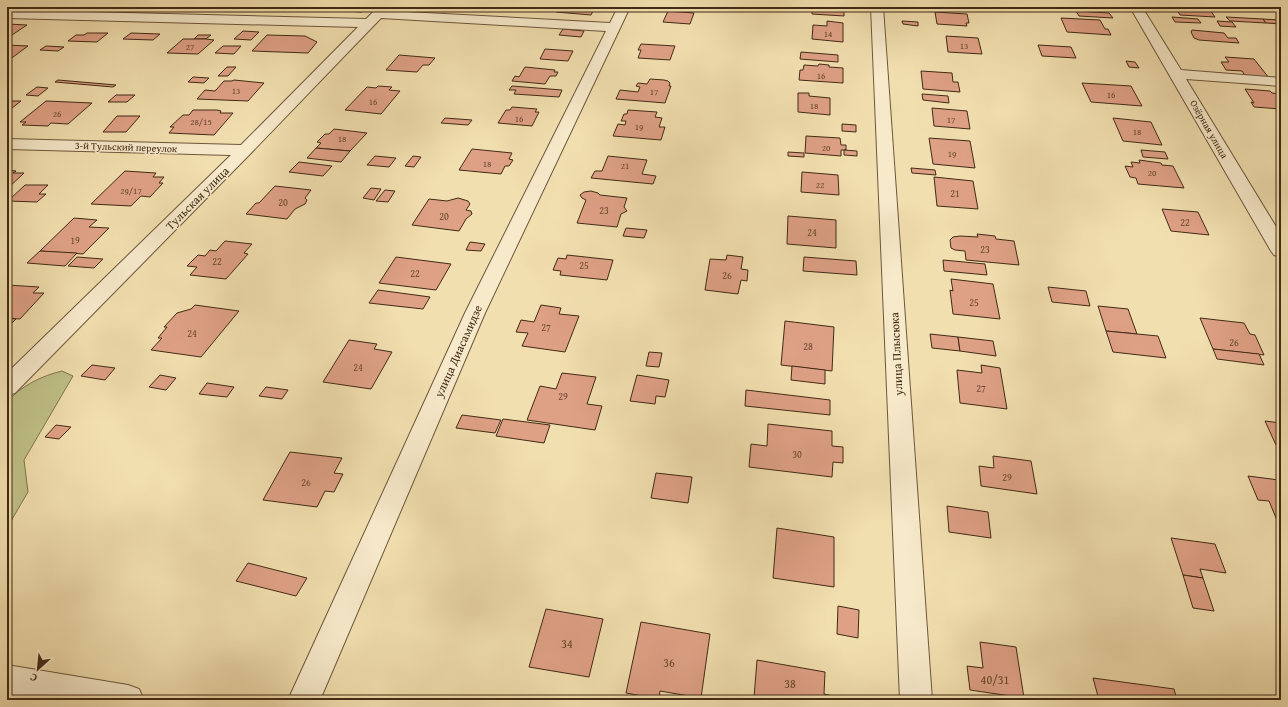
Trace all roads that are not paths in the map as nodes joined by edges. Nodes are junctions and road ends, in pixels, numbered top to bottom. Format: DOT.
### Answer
graph roads {
  1 [pos="624,7"];
  2 [pos="877,7"];
  3 [pos="1136,7"];
  4 [pos="7,14"];
  5 [pos="378,14"];
  6 [pos="613,27"];
  7 [pos="1177,74"];
  8 [pos="1281,82"];
  9 [pos="7,144"];
  10 [pos="245,150"];
  11 [pos="1281,251"];
  12 [pos="8,385"];
  13 [pos="7,680"];
  14 [pos="128,700"];
  15 [pos="304,700"];
  16 [pos="916,700"];
  1 -- 6 [label="street, улица Диасамидзе"];
  2 -- 16 [label="street, улица Плысюка"];
  3 -- 7 [label="street, Озёрная улица"];
  4 -- 5 [label="street"];
  5 -- 6 [label="street"];
  5 -- 10 [label="street, Тульская улица"];
  6 -- 15 [label="street, улица Диасамидзе"];
  7 -- 8 [label="street"];
  7 -- 11 [label="street, Озёрная улица"];
  9 -- 10 [label="street, 3-й Тульский переулок"];
  10 -- 12 [label="street, Тульская улица"];
  13 -- 14 [label="street"];
}
